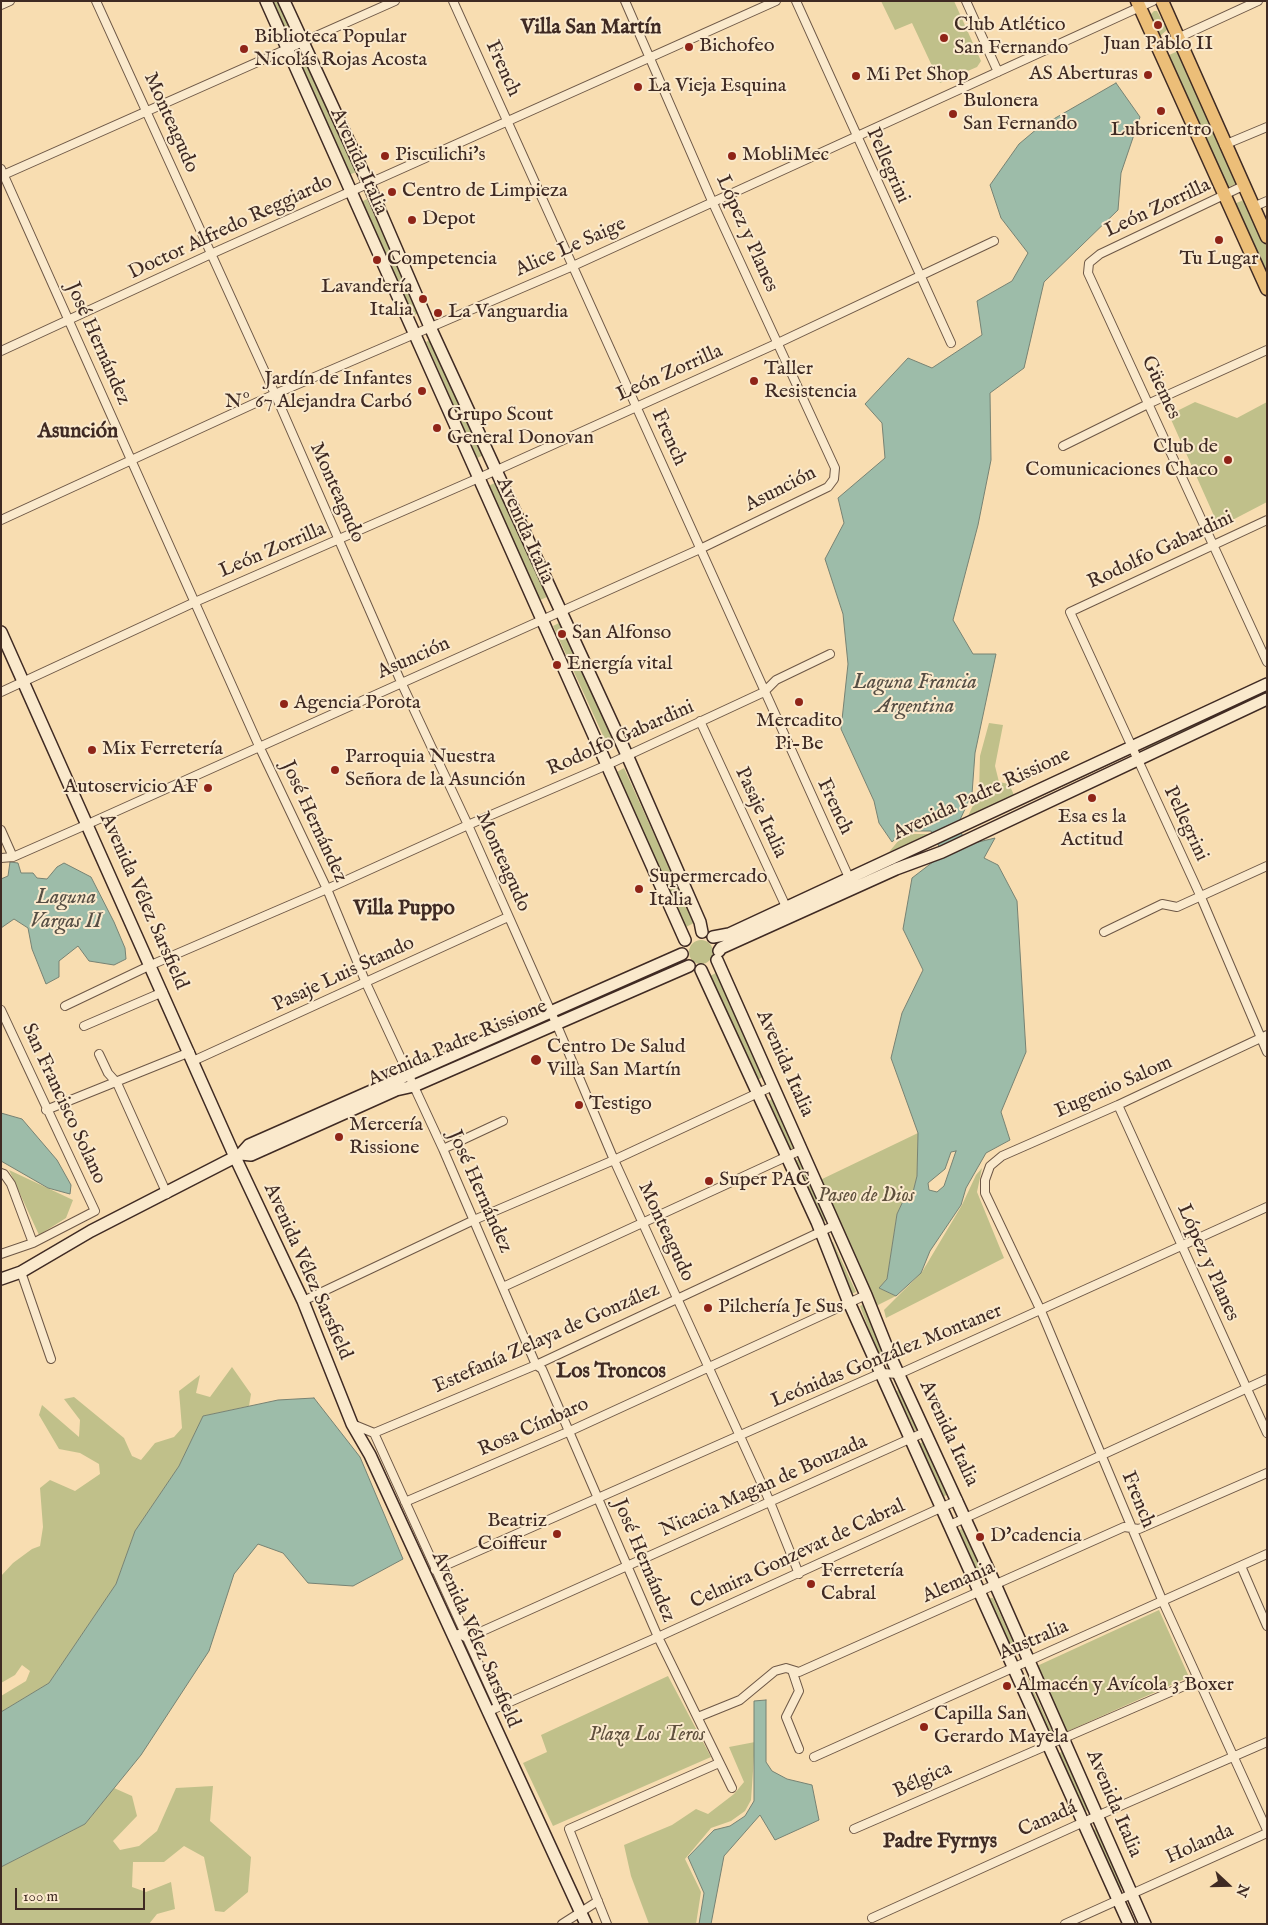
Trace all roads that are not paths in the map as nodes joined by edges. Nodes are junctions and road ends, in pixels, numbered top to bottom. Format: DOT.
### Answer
graph roads {
  1 [pos="10,1"];
  2 [pos="96,1"];
  3 [pos="266,1"];
  4 [pos="284,1"];
  5 [pos="395,1"];
  6 [pos="454,1"];
  7 [pos="626,1"];
  8 [pos="776,1"];
  9 [pos="796,1"];
  10 [pos="966,1"];
  11 [pos="1153,1"];
  12 [pos="1162,1"];
  13 [pos="1234,1"];
  14 [pos="1258,1"];
  15 [pos="1139,4"];
  16 [pos="1,5"];
  17 [pos="1238,10"];
  18 [pos="1178,38"];
  19 [pos="302,42"];
  20 [pos="1158,46"];
  21 [pos="287,48"];
  22 [pos="651,58"];
  23 [pos="998,72"];
  24 [pos="147,112"];
  25 [pos="507,121"];
  26 [pos="1267,126"];
  27 [pos="856,136"];
  28 [pos="1224,145"];
  29 [pos="2,174"];
  30 [pos="368,183"];
  31 [pos="1243,186"];
  32 [pos="351,191"];
  33 [pos="1225,195"];
  34 [pos="712,201"];
  35 [pos="1267,201"];
  36 [pos="1253,207"];
  37 [pos="1267,237"];
  38 [pos="994,240"];
  39 [pos="210,254"];
  40 [pos="1089,263"];
  41 [pos="573,266"];
  42 [pos="919,275"];
  43 [pos="1267,289"];
  44 [pos="69,321"];
  45 [pos="430,328"];
  46 [pos="414,334"];
  47 [pos="951,343"];
  48 [pos="778,344"];
  49 [pos="1267,350"];
  50 [pos="1,351"];
  51 [pos="275,394"];
  52 [pos="1150,403"];
  53 [pos="636,407"];
  54 [pos="1063,446"];
  55 [pos="132,461"];
  56 [pos="498,470"];
  57 [pos="480,477"];
  58 [pos="834,479"];
  59 [pos="1,520"];
  60 [pos="1267,520"];
  61 [pos="339,540"];
  62 [pos="1214,543"];
  63 [pos="700,549"];
  64 [pos="195,602"];
  65 [pos="561,610"];
  66 [pos="1070,612"];
  67 [pos="542,619"];
  68 [pos="1,632"];
  69 [pos="830,654"];
  70 [pos="1267,662"];
  71 [pos="401,682"];
  72 [pos="24,683"];
  73 [pos="1267,684"];
  74 [pos="1,692"];
  75 [pos="764,692"];
  76 [pos="1267,698"];
  77 [pos="700,721"];
  78 [pos="259,746"];
  79 [pos="1131,746"];
  80 [pos="627,755"];
  81 [pos="1137,759"];
  82 [pos="607,765"];
  83 [pos="88,824"];
  84 [pos="468,824"];
  85 [pos="1,830"];
  86 [pos="13,856"];
  87 [pos="1,858"];
  88 [pos="1267,866"];
  89 [pos="848,877"];
  90 [pos="854,888"];
  91 [pos="327,890"];
  92 [pos="1200,895"];
  93 [pos="788,912"];
  94 [pos="508,917"];
  95 [pos="1104,932"];
  96 [pos="707,934"];
  97 [pos="685,940"];
  98 [pos="682,954"];
  99 [pos="718,956"];
  100 [pos="151,964"];
  101 [pos="689,966"];
  102 [pos="701,970"];
  103 [pos="366,983"];
  104 [pos="163,992"];
  105 [pos="65,1006"];
  106 [pos="1,1010"];
  107 [pos="551,1010"];
  108 [pos="556,1023"];
  109 [pos="5,1026"];
  110 [pos="84,1026"];
  111 [pos="1264,1037"];
  112 [pos="1267,1052"];
  113 [pos="99,1054"];
  114 [pos="192,1057"];
  115 [pos="408,1074"];
  116 [pos="116,1083"];
  117 [pos="414,1086"];
  118 [pos="773,1086"];
  119 [pos="759,1093"];
  120 [pos="1118,1105"];
  121 [pos="46,1110"];
  122 [pos="503,1121"];
  123 [pos="443,1149"];
  124 [pos="802,1150"];
  125 [pos="238,1156"];
  126 [pos="788,1157"];
  127 [pos="614,1160"];
  128 [pos="1,1174"];
  129 [pos="985,1180"];
  130 [pos="167,1194"];
  131 [pos="1267,1207"];
  132 [pos="84,1216"];
  133 [pos="474,1220"];
  134 [pos="643,1222"];
  135 [pos="835,1225"];
  136 [pos="91,1231"];
  137 [pos="821,1231"];
  138 [pos="33,1243"];
  139 [pos="1182,1246"];
  140 [pos="1,1254"];
  141 [pos="21,1272"];
  142 [pos="1,1279"];
  143 [pos="503,1287"];
  144 [pos="866,1295"];
  145 [pos="677,1298"];
  146 [pos="303,1301"];
  147 [pos="849,1302"];
  148 [pos="1041,1311"];
  149 [pos="51,1359"];
  150 [pos="536,1365"];
  151 [pos="708,1367"];
  152 [pos="881,1372"];
  153 [pos="899,1374"];
  154 [pos="1267,1379"];
  155 [pos="1246,1388"];
  156 [pos="352,1424"];
  157 [pos="570,1431"];
  158 [pos="925,1432"];
  159 [pos="374,1433"];
  160 [pos="1267,1434"];
  161 [pos="739,1436"];
  162 [pos="912,1438"];
  163 [pos="1102,1456"];
  164 [pos="1267,1473"];
  165 [pos="598,1499"];
  166 [pos="958,1500"];
  167 [pos="406,1502"];
  168 [pos="770,1502"];
  169 [pos="941,1507"];
  170 [pos="966,1518"];
  171 [pos="950,1525"];
  172 [pos="1131,1528"];
  173 [pos="1267,1554"];
  174 [pos="628,1566"];
  175 [pos="1241,1566"];
  176 [pos="434,1570"];
  177 [pos="799,1574"];
  178 [pos="996,1584"];
  179 [pos="978,1592"];
  180 [pos="1163,1602"];
  181 [pos="1267,1626"];
  182 [pos="452,1635"];
  183 [pos="658,1637"];
  184 [pos="467,1638"];
  185 [pos="1030,1662"];
  186 [pos="1013,1667"];
  187 [pos="792,1670"];
  188 [pos="1198,1680"];
  189 [pos="498,1706"];
  190 [pos="487,1712"];
  191 [pos="698,1717"];
  192 [pos="1064,1738"];
  193 [pos="1267,1742"];
  194 [pos="1048,1744"];
  195 [pos="799,1749"];
  196 [pos="814,1757"];
  197 [pos="1234,1757"];
  198 [pos="719,1763"];
  199 [pos="732,1788"];
  200 [pos="1097,1816"];
  201 [pos="1084,1822"];
  202 [pos="854,1829"];
  203 [pos="1267,1831"];
  204 [pos="1132,1894"];
  205 [pos="1118,1900"];
  206 [pos="598,1901"];
  207 [pos="581,1912"];
  208 [pos="872,1918"];
  209 [pos="562,1924"];
  210 [pos="586,1924"];
  211 [pos="607,1924"];
  212 [pos="1065,1924"];
  213 [pos="1129,1924"];
  214 [pos="1145,1924"];
  1 -- 16 [label="street"];
  2 -- 24 [label="street, Monteagudo"];
  3 -- 21 [label="main road, Avenida Italia"];
  4 -- 19 [label="main road, Avenida Italia"];
  5 -- 19 [label="street"];
  6 -- 25 [label="street, French"];
  7 -- 22 [label="street, López y Planes"];
  8 -- 22 [label="street, Doctor Alfredo Reggiardo"];
  9 -- 27 [label="street, Pellegrini"];
  10 -- 23 [label="street"];
  11 -- 15 [label="street, Alice Le Saige"];
  12 -- 18 [label="main road"];
  13 -- 17 [label="street"];
  14 -- 17 [label="street"];
  15 -- 20 [label="main road"];
  15 -- 23 [label="street, Alice Le Saige"];
  17 -- 18 [label="street"];
  18 -- 20 [label="street"];
  18 -- 28 [label="main road"];
  19 -- 21 [label="street"];
  19 -- 30 [label="main road, Avenida Italia"];
  20 -- 33 [label="main road"];
  21 -- 24 [label="street"];
  21 -- 32 [label="main road, Avenida Italia"];
  22 -- 25 [label="street, Doctor Alfredo Reggiardo"];
  22 -- 34 [label="street, López y Planes"];
  23 -- 27 [label="street, Alice Le Saige"];
  24 -- 29 [label="street"];
  24 -- 39 [label="street, Monteagudo"];
  25 -- 30 [label="street, Doctor Alfredo Reggiardo"];
  25 -- 41 [label="street, French"];
  26 -- 28 [label="street"];
  27 -- 34 [label="street, Alice Le Saige"];
  27 -- 42 [label="street, Pellegrini"];
  28 -- 31 [label="main road"];
  29 -- 44 [label="street, José Hernández"];
  30 -- 32 [label="street, Doctor Alfredo Reggiardo"];
  30 -- 45 [label="main road, Avenida Italia"];
  31 -- 33 [label="street, León Zorrilla"];
  31 -- 36 [label="main road"];
  32 -- 39 [label="street, Doctor Alfredo Reggiardo"];
  32 -- 46 [label="main road, Avenida Italia"];
  33 -- 40 [label="street, León Zorrilla"];
  33 -- 43 [label="main road"];
  34 -- 41 [label="street, Alice Le Saige"];
  34 -- 48 [label="street, López y Planes"];
  35 -- 36 [label="street"];
  36 -- 37 [label="main road"];
  38 -- 42 [label="street, León Zorrilla"];
  39 -- 44 [label="street, Doctor Alfredo Reggiardo"];
  39 -- 51 [label="street, Monteagudo"];
  40 -- 52 [label="street, Güemes"];
  41 -- 45 [label="street, Alice Le Saige"];
  41 -- 53 [label="street, French"];
  42 -- 47 [label="street, Pellegrini"];
  42 -- 48 [label="street, León Zorrilla"];
  44 -- 50 [label="street, Doctor Alfredo Reggiardo"];
  44 -- 55 [label="street, José Hernández"];
  45 -- 46 [label="street, Alice Le Saige"];
  45 -- 56 [label="main road, Avenida Italia"];
  46 -- 51 [label="street, Alice Le Saige"];
  46 -- 57 [label="main road, Avenida Italia"];
  48 -- 53 [label="street, León Zorrilla"];
  48 -- 58 [label="street, López y Planes"];
  49 -- 52 [label="street"];
  51 -- 55 [label="street, Alice Le Saige"];
  51 -- 61 [label="street, Monteagudo"];
  52 -- 54 [label="street"];
  52 -- 62 [label="street, Güemes"];
  53 -- 56 [label="street, León Zorrilla"];
  53 -- 63 [label="street, French"];
  55 -- 59 [label="street, Alice Le Saige"];
  55 -- 64 [label="street, José Hernández"];
  56 -- 57 [label="street, León Zorrilla"];
  56 -- 65 [label="main road, Avenida Italia"];
  57 -- 61 [label="street, León Zorrilla"];
  57 -- 67 [label="main road, Avenida Italia"];
  58 -- 63 [label="street, Asunción"];
  60 -- 62 [label="street, Rodolfo Gabardini"];
  61 -- 64 [label="street, León Zorrilla"];
  61 -- 71 [label="street, Monteagudo"];
  62 -- 66 [label="street, Rodolfo Gabardini"];
  62 -- 70 [label="street, Güemes"];
  63 -- 65 [label="street, Asunción"];
  63 -- 75 [label="street, French"];
  64 -- 72 [label="street, León Zorrilla"];
  64 -- 78 [label="street, José Hernández"];
  65 -- 67 [label="street, Asunción"];
  65 -- 80 [label="main road, Avenida Italia"];
  66 -- 79 [label="street, Pellegrini"];
  67 -- 71 [label="street, Asunción"];
  67 -- 82 [label="main road, Avenida Italia"];
  68 -- 72 [label="main road, Avenida Vélez Sarsfield"];
  69 -- 75 [label="street, Rodolfo Gabardini"];
  71 -- 78 [label="street, Asunción"];
  71 -- 84 [label="street, Monteagudo"];
  72 -- 74 [label="street, León Zorrilla"];
  72 -- 83 [label="main road, Avenida Vélez Sarsfield"];
  73 -- 79 [label="main road, Avenida Padre Rissione"];
  75 -- 77 [label="street, Rodolfo Gabardini"];
  75 -- 89 [label="street, French"];
  76 -- 81 [label="main road, Avenida Padre Rissione"];
  77 -- 80 [label="street, Rodolfo Gabardini"];
  77 -- 93 [label="street, Pasaje Italia"];
  78 -- 83 [label="street, Asunción"];
  78 -- 91 [label="street, José Hernández"];
  79 -- 81 [label="street, Pellegrini"];
  79 -- 89 [label="main road, Avenida Padre Rissione"];
  80 -- 82 [label="street, Rodolfo Gabardini"];
  80 -- 96 [label="main road, Avenida Italia"];
  81 -- 90 [label="main road, Avenida Padre Rissione"];
  81 -- 92 [label="street, Pellegrini"];
  82 -- 84 [label="street, Rodolfo Gabardini"];
  82 -- 97 [label="main road, Avenida Italia"];
  83 -- 86 [label="street, Asunción"];
  83 -- 100 [label="main road, Avenida Vélez Sarsfield"];
  84 -- 91 [label="street, Rodolfo Gabardini"];
  84 -- 94 [label="street, Monteagudo"];
  85 -- 86 [label="street"];
  86 -- 87 [label="street, Asunción"];
  88 -- 92 [label="street"];
  89 -- 90 [label="street, French"];
  89 -- 93 [label="main road, Avenida Padre Rissione"];
  90 -- 93 [label="main road, Avenida Padre Rissione"];
  91 -- 100 [label="street, Rodolfo Gabardini"];
  91 -- 103 [label="street, José Hernández"];
  92 -- 95 [label="street"];
  92 -- 111 [label="street, Pellegrini"];
  93 -- 96 [label="main road, Avenida Padre Rissione"];
  93 -- 99 [label="main road, Avenida Padre Rissione"];
  94 -- 103 [label="street, Pasaje Luis Stando"];
  94 -- 107 [label="street, Monteagudo"];
  96 -- 97 [label="main road"];
  96 -- 99 [label="main road"];
  97 -- 98 [label="main road"];
  98 -- 101 [label="main road"];
  98 -- 107 [label="main road, Avenida Padre Rissione"];
  99 -- 102 [label="main road"];
  99 -- 118 [label="main road, Avenida Italia"];
  100 -- 104 [label="main road, Avenida Vélez Sarsfield"];
  100 -- 105 [label="street, Rodolfo Gabardini"];
  101 -- 102 [label="main road"];
  101 -- 108 [label="main road, Avenida Padre Rissione"];
  102 -- 119 [label="main road, Avenida Italia"];
  103 -- 114 [label="street, Pasaje Luis Stando"];
  103 -- 115 [label="street, José Hernández"];
  104 -- 110 [label="street"];
  104 -- 114 [label="main road, Avenida Vélez Sarsfield"];
  106 -- 109 [label="street, San Francisco Solano"];
  107 -- 108 [label="street, Monteagudo"];
  107 -- 115 [label="main road, Avenida Padre Rissione"];
  108 -- 117 [label="main road, Avenida Padre Rissione"];
  108 -- 127 [label="street, Monteagudo"];
  109 -- 121 [label="street, San Francisco Solano"];
  111 -- 112 [label="street, Pellegrini"];
  111 -- 120 [label="street, Eugenio Salom"];
  113 -- 116 [label="street"];
  114 -- 116 [label="street, Pasaje Luis Stando"];
  114 -- 125 [label="main road, Avenida Vélez Sarsfield"];
  115 -- 117 [label="street, José Hernández"];
  115 -- 125 [label="main road, Avenida Padre Rissione"];
  116 -- 121 [label="street, Pasaje Luis Stando"];
  116 -- 130 [label="street"];
  117 -- 123 [label="street, José Hernández"];
  117 -- 125 [label="main road, Avenida Padre Rissione"];
  118 -- 119 [label="street"];
  118 -- 124 [label="main road, Avenida Italia"];
  119 -- 126 [label="main road, Avenida Italia"];
  119 -- 127 [label="street"];
  120 -- 129 [label="street, Eugenio Salom"];
  120 -- 139 [label="street, López y Planes"];
  121 -- 132 [label="street, San Francisco Solano"];
  122 -- 123 [label="street"];
  123 -- 133 [label="street, José Hernández"];
  124 -- 126 [label="street"];
  124 -- 135 [label="main road, Avenida Italia"];
  125 -- 130 [label="main road, Avenida Padre Rissione"];
  125 -- 146 [label="main road, Avenida Vélez Sarsfield"];
  126 -- 134 [label="street"];
  126 -- 137 [label="main road, Avenida Italia"];
  127 -- 133 [label="street"];
  127 -- 134 [label="street, Monteagudo"];
  128 -- 138 [label="street"];
  129 -- 148 [label="street, French"];
  130 -- 136 [label="main road, Avenida Padre Rissione"];
  131 -- 139 [label="street, Leónidas González Montaner"];
  132 -- 136 [label="street, San Francisco Solano"];
  132 -- 138 [label="street"];
  133 -- 143 [label="street, José Hernández"];
  133 -- 146 [label="street"];
  134 -- 143 [label="street"];
  134 -- 145 [label="street, Monteagudo"];
  135 -- 137 [label="street, Estefanía Zelaya de González"];
  135 -- 144 [label="main road, Avenida Italia"];
  136 -- 141 [label="main road, Avenida Padre Rissione"];
  137 -- 145 [label="street, Estefanía Zelaya de González"];
  137 -- 147 [label="main road, Avenida Italia"];
  138 -- 140 [label="street"];
  139 -- 148 [label="street, Leónidas González Montaner"];
  139 -- 155 [label="street, López y Planes"];
  141 -- 142 [label="main road, Avenida Padre Rissione"];
  141 -- 149 [label="street"];
  143 -- 150 [label="street, José Hernández"];
  144 -- 147 [label="street, Rosa Címbaro"];
  144 -- 153 [label="main road, Avenida Italia"];
  145 -- 150 [label="street, Estefanía Zelaya de González"];
  145 -- 151 [label="street, Monteagudo"];
  146 -- 156 [label="main road, Avenida Vélez Sarsfield"];
  147 -- 151 [label="street, Rosa Címbaro"];
  147 -- 152 [label="main road, Avenida Italia"];
  148 -- 153 [label="street, Leónidas González Montaner"];
  148 -- 163 [label="street, French"];
  150 -- 157 [label="street, José Hernández"];
  150 -- 159 [label="street, Estefanía Zelaya de González"];
  151 -- 157 [label="street, Rosa Címbaro"];
  151 -- 161 [label="street, Monteagudo"];
  152 -- 153 [label="street, Leónidas González Montaner"];
  152 -- 161 [label="street, Leónidas González Montaner"];
  152 -- 162 [label="main road, Avenida Italia"];
  153 -- 158 [label="main road, Avenida Italia"];
  154 -- 155 [label="street"];
  155 -- 160 [label="street, López y Planes"];
  155 -- 163 [label="street"];
  156 -- 159 [label="street"];
  156 -- 182 [label="main road, Avenida Vélez Sarsfield"];
  157 -- 165 [label="street, José Hernández"];
  157 -- 167 [label="street, Rosa Címbaro"];
  158 -- 162 [label="street, Nicacia Magan de Bouzada"];
  158 -- 166 [label="main road, Avenida Italia"];
  159 -- 167 [label="street, Avenida Vélez Sarsfield"];
  161 -- 165 [label="street, Leónidas González Montaner"];
  161 -- 168 [label="street, Monteagudo"];
  162 -- 168 [label="street, Nicacia Magan de Bouzada"];
  162 -- 169 [label="main road, Avenida Italia"];
  163 -- 170 [label="street"];
  163 -- 172 [label="street, French"];
  164 -- 172 [label="street, Alemania"];
  165 -- 174 [label="street, José Hernández"];
  165 -- 176 [label="street, Leónidas González Montaner"];
  166 -- 169 [label="street, Celmira Gonzevat de Cabral"];
  166 -- 170 [label="main road, Avenida Italia"];
  167 -- 176 [label="street, Avenida Vélez Sarsfield"];
  168 -- 174 [label="street, Nicacia Magan de Bouzada"];
  168 -- 177 [label="street, Monteagudo"];
  169 -- 171 [label="main road, Avenida Italia"];
  169 -- 177 [label="street, Celmira Gonzevat de Cabral"];
  170 -- 171 [label="street"];
  170 -- 178 [label="main road, Avenida Italia"];
  171 -- 179 [label="main road, Avenida Italia"];
  172 -- 178 [label="street, Alemania"];
  172 -- 180 [label="street, French"];
  173 -- 175 [label="street, Australia"];
  174 -- 183 [label="street, José Hernández"];
  174 -- 184 [label="street, Nicacia Magan de Bouzada"];
  175 -- 180 [label="street, Australia"];
  175 -- 181 [label="street"];
  176 -- 184 [label="street, Avenida Vélez Sarsfield"];
  177 -- 183 [label="street, Celmira Gonzevat de Cabral"];
  178 -- 179 [label="street, Alemania"];
  178 -- 185 [label="main road, Avenida Italia"];
  179 -- 186 [label="main road, Avenida Italia"];
  179 -- 187 [label="street, Alemania"];
  180 -- 185 [label="street, Australia"];
  180 -- 188 [label="street, French"];
  182 -- 184 [label="street"];
  182 -- 190 [label="main road, Avenida Vélez Sarsfield"];
  183 -- 189 [label="street, Celmira Gonzevat de Cabral"];
  183 -- 191 [label="street, José Hernández"];
  184 -- 189 [label="street, Avenida Vélez Sarsfield"];
  185 -- 186 [label="street, Australia"];
  185 -- 192 [label="main road, Avenida Italia"];
  186 -- 194 [label="main road, Avenida Italia"];
  186 -- 196 [label="street, Australia"];
  187 -- 191 [label="street, Alemania"];
  187 -- 195 [label="street"];
  188 -- 192 [label="street, Bélgica"];
  188 -- 197 [label="street, French"];
  189 -- 190 [label="street, Celmira Gonzevat de Cabral"];
  190 -- 207 [label="main road, Avenida Vélez Sarsfield"];
  191 -- 198 [label="street, José Hernández"];
  192 -- 194 [label="street, Bélgica"];
  192 -- 200 [label="main road, Avenida Italia"];
  193 -- 197 [label="street, Canadá"];
  194 -- 201 [label="main road, Avenida Italia"];
  194 -- 202 [label="street, Bélgica"];
  197 -- 200 [label="street, Canadá"];
  197 -- 203 [label="street, French"];
  198 -- 199 [label="street, José Hernández"];
  198 -- 206 [label="street"];
  200 -- 201 [label="street, Canadá"];
  200 -- 204 [label="main road, Avenida Italia"];
  201 -- 205 [label="main road, Avenida Italia"];
  201 -- 208 [label="street, Canadá"];
  203 -- 204 [label="street, Holanda"];
  204 -- 205 [label="street, Holanda"];
  204 -- 214 [label="main road, Avenida Italia"];
  205 -- 212 [label="street, Holanda"];
  205 -- 213 [label="main road, Avenida Italia"];
  206 -- 207 [label="street"];
  206 -- 211 [label="street"];
  207 -- 209 [label="street"];
  207 -- 210 [label="main road, Avenida Vélez Sarsfield"];
}
